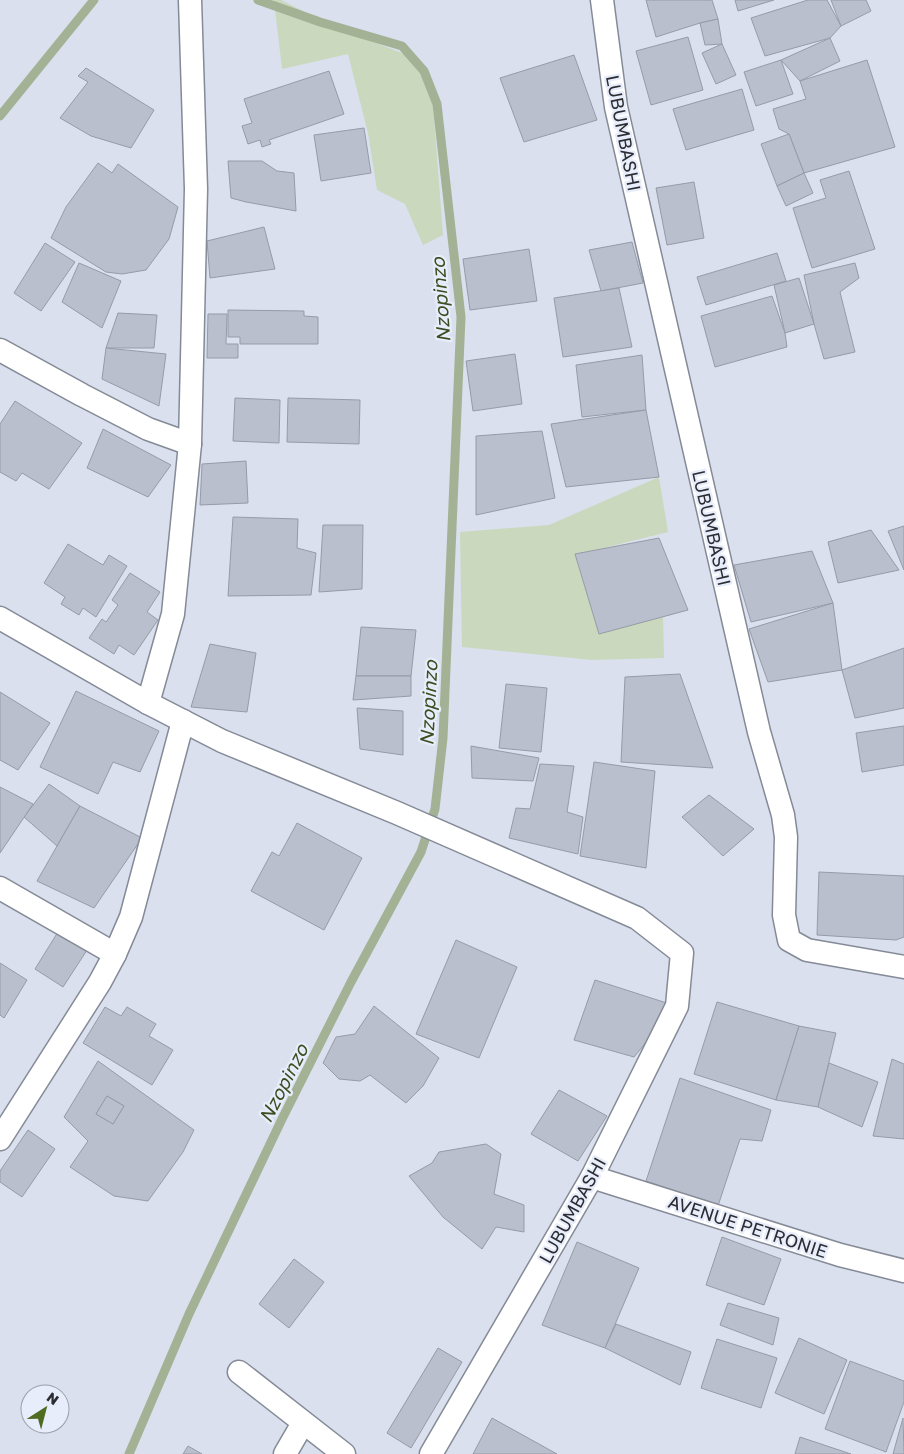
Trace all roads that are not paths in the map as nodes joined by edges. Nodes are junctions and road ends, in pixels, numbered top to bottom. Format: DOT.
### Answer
graph roads {
  1 [pos="190,0"];
  2 [pos="602,0"];
  3 [pos="0,350"];
  4 [pos="190,444"];
  5 [pos="0,618"];
  6 [pos="148,703"];
  7 [pos="183,721"];
  8 [pos="0,888"];
  9 [pos="115,954"];
  10 [pos="904,967"];
  11 [pos="0,1140"];
  12 [pos="592,1177"];
  13 [pos="904,1271"];
  14 [pos="239,1372"];
  15 [pos="304,1423"];
  16 [pos="285,1454"];
  17 [pos="344,1454"];
  18 [pos="431,1454"];
  1 -- 4 [label="street"];
  2 -- 10 [label="street, LUBUMBASHI"];
  3 -- 4 [label="street"];
  4 -- 6 [label="street"];
  5 -- 6 [label="street"];
  6 -- 7 [label="street"];
  7 -- 9 [label="street"];
  7 -- 12 [label="street, LUBUMBASHI"];
  8 -- 9 [label="street"];
  9 -- 11 [label="street"];
  12 -- 13 [label="street, AVENUE PETRONIE"];
  12 -- 18 [label="street, LUBUMBASHI"];
  14 -- 15 [label="street"];
  15 -- 16 [label="street"];
  15 -- 17 [label="street"];
}
